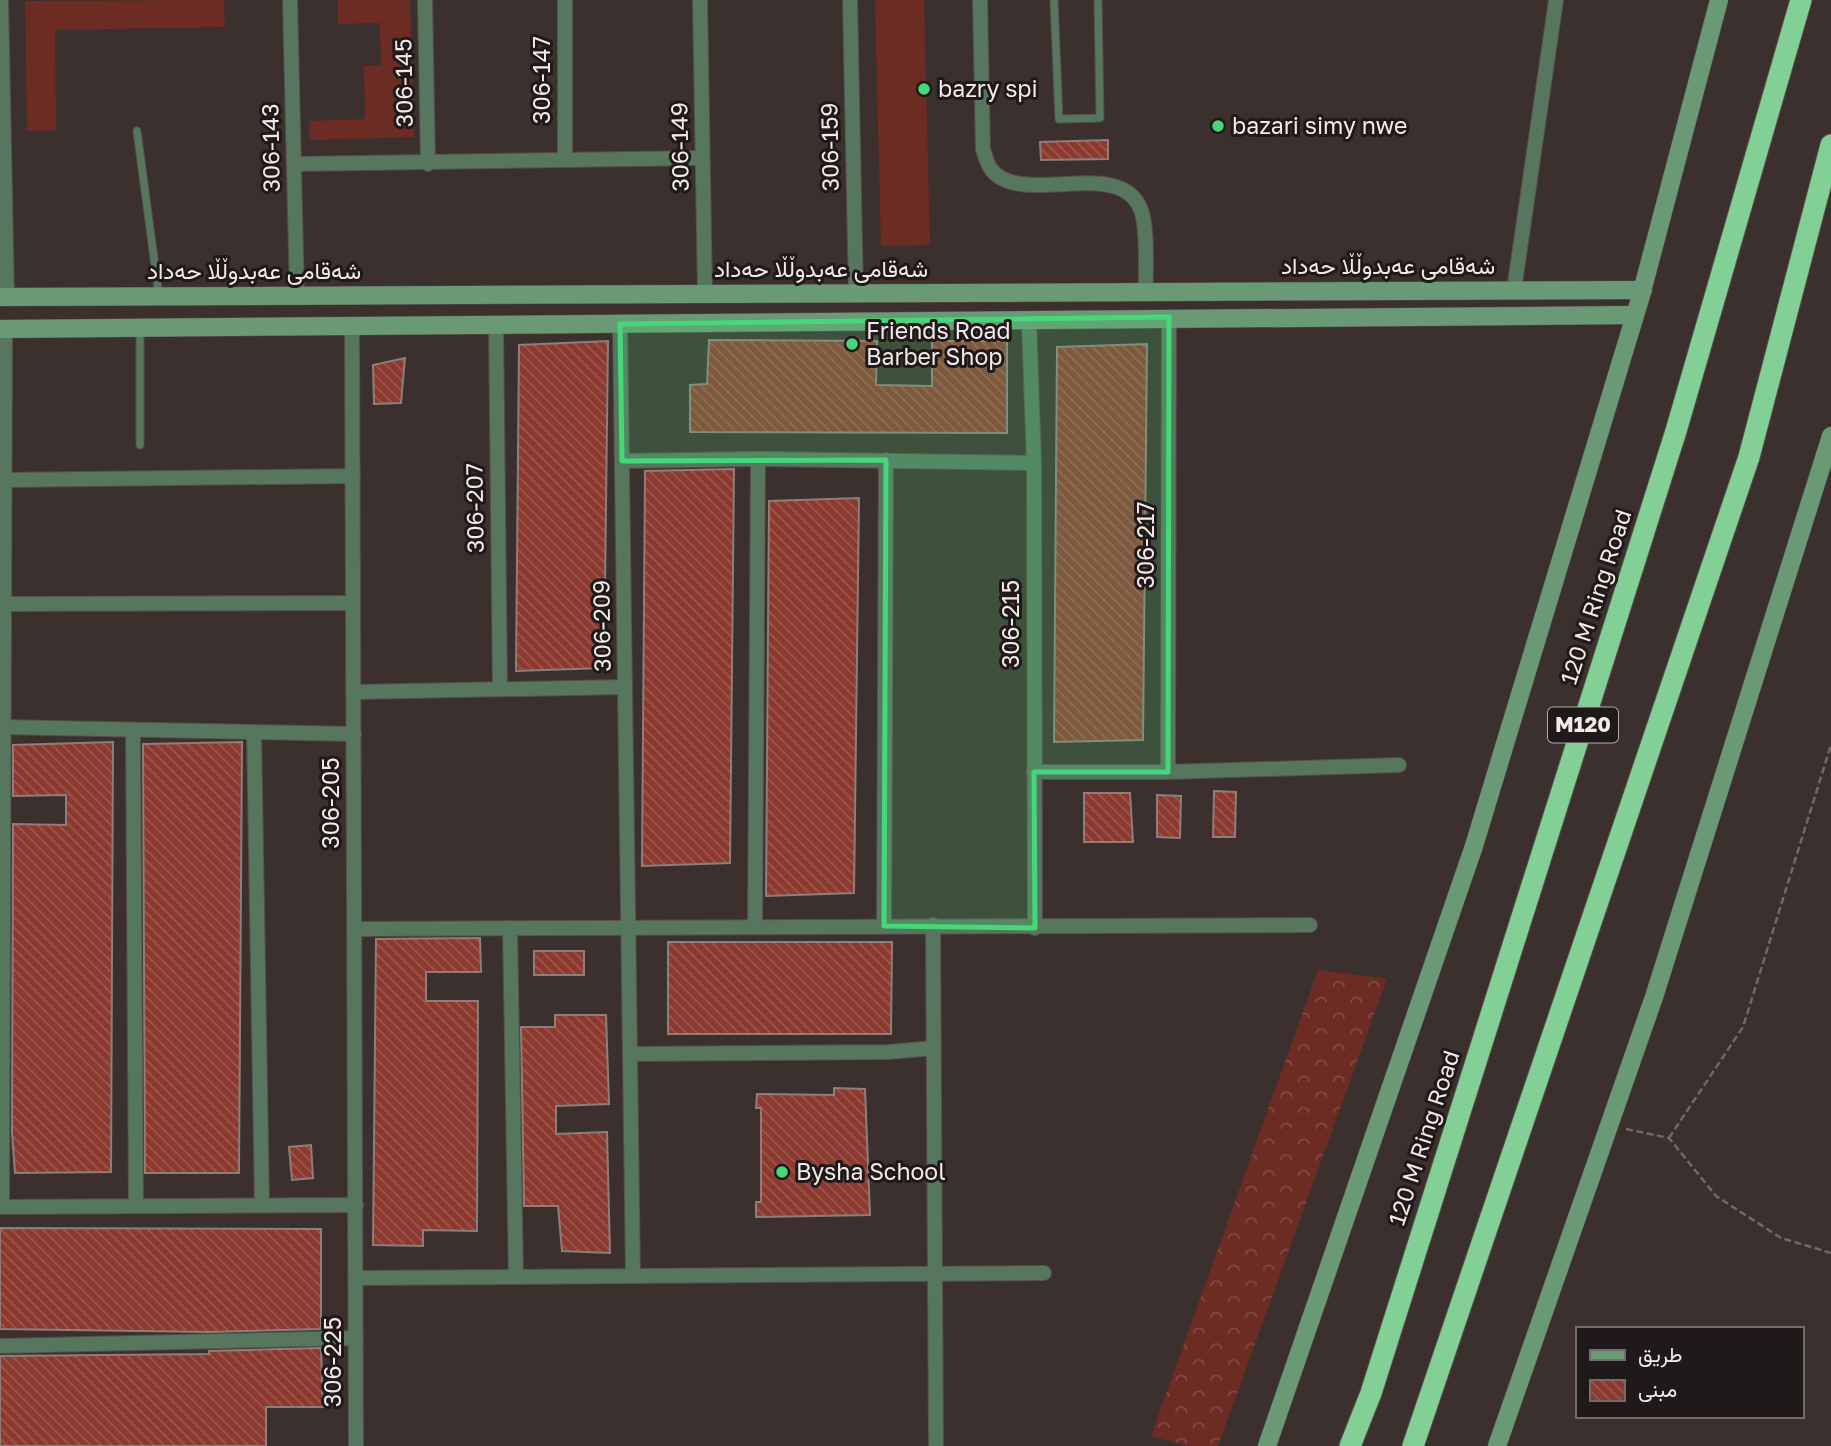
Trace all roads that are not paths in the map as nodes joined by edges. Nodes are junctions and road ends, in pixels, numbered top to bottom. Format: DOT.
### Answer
graph roads {
  1 [pos="1,0"];
  2 [pos="290,0"];
  3 [pos="425,0"];
  4 [pos="565,0"];
  5 [pos="700,0"];
  6 [pos="850,0"];
  7 [pos="980,0"];
  8 [pos="1054,0"];
  9 [pos="1098,0"];
  10 [pos="1556,0"];
  11 [pos="1719,0"];
  12 [pos="1801,0"];
  13 [pos="137,131"];
  14 [pos="1831,145"];
  15 [pos="702,158"];
  16 [pos="565,160"];
  17 [pos="295,164"];
  18 [pos="428,164"];
  19 [pos="1514,290"];
  20 [pos="1643,290"];
  21 [pos="1146,292"];
  22 [pos="705,293"];
  23 [pos="856,293"];
  24 [pos="929,293"];
  25 [pos="159,296"];
  26 [pos="205,296"];
  27 [pos="297,296"];
  28 [pos="3,297"];
  29 [pos="1635,315"];
  30 [pos="1169,317"];
  31 [pos="928,320"];
  32 [pos="1028,321"];
  33 [pos="620,324"];
  34 [pos="496,326"];
  35 [pos="352,327"];
  36 [pos="140,328"];
  37 [pos="206,328"];
  38 [pos="2,329"];
  39 [pos="1831,436"];
  40 [pos="140,445"];
  41 [pos="758,459"];
  42 [pos="886,460"];
  43 [pos="622,461"];
  44 [pos="1034,463"];
  45 [pos="353,476"];
  46 [pos="4,480"];
  47 [pos="353,603"];
  48 [pos="4,604"];
  49 [pos="625,687"];
  50 [pos="500,689"];
  51 [pos="354,692"];
  52 [pos="2,727"];
  53 [pos="133,730"];
  54 [pos="254,732"];
  55 [pos="354,734"];
  56 [pos="1399,765"];
  57 [pos="1034,772"];
  58 [pos="1168,772"];
  59 [pos="1310,925"];
  60 [pos="884,926"];
  61 [pos="933,926"];
  62 [pos="628,927"];
  63 [pos="755,927"];
  64 [pos="510,928"];
  65 [pos="1035,928"];
  66 [pos="354,929"];
  67 [pos="2,944"];
  68 [pos="934,1048"];
  69 [pos="630,1054"];
  70 [pos="1,1071"];
  71 [pos="262,1205"];
  72 [pos="356,1205"];
  73 [pos="136,1206"];
  74 [pos="1,1207"];
  75 [pos="1044,1273"];
  76 [pos="935,1274"];
  77 [pos="633,1276"];
  78 [pos="516,1277"];
  79 [pos="356,1278"];
  80 [pos="356,1338"];
  81 [pos="0,1346"];
  82 [pos="356,1446"];
  83 [pos="936,1446"];
  84 [pos="1267,1446"];
  85 [pos="1350,1446"];
  86 [pos="1413,1446"];
  87 [pos="1497,1446"];
  1 -- 28 [label="street"];
  2 -- 17 [label="street, 306-143"];
  3 -- 18 [label="street, 306-145"];
  4 -- 16 [label="street, 306-147"];
  5 -- 15 [label="street, 306-149"];
  6 -- 23 [label="street, 306-159"];
  7 -- 21 [label="street"];
  8 -- 9 [label="lane"];
  10 -- 19 [label="street"];
  11 -- 20 [label="street"];
  12 -- 85 [label="highway, 120 M Ring Road / M120"];
  13 -- 25 [label="lane"];
  14 -- 86 [label="highway, M120"];
  15 -- 16 [label="street"];
  15 -- 22 [label="street, 306-149"];
  16 -- 18 [label="street"];
  17 -- 18 [label="street"];
  17 -- 27 [label="street, 306-143"];
  19 -- 20 [label="street, شەقامی عەبدوڵڵا حەداد"];
  19 -- 21 [label="street, شەقامی عەبدوڵڵا حەداد"];
  20 -- 29 [label="street"];
  21 -- 24 [label="street, شەقامی عەبدوڵڵا حەداد"];
  22 -- 23 [label="street, شەقامی عەبدوڵڵا حەداد"];
  22 -- 27 [label="street, شەقامی عەبدوڵڵا حەداد"];
  23 -- 24 [label="street, شەقامی عەبدوڵڵا حەداد"];
  24 -- 31 [label="street"];
  25 -- 26 [label="street, شەقامی عەبدوڵڵا حەداد"];
  25 -- 28 [label="street, شەقامی عەبدوڵڵا حەداد"];
  26 -- 27 [label="street, شەقامی عەبدوڵڵا حەداد"];
  26 -- 37 [label="street"];
  29 -- 30 [label="street"];
  29 -- 84 [label="street"];
  30 -- 32 [label="street"];
  30 -- 58 [label="street, 306-217"];
  31 -- 32 [label="street"];
  31 -- 33 [label="street"];
  32 -- 44 [label="street, 306-215"];
  33 -- 34 [label="street"];
  33 -- 43 [label="street, 306-209"];
  34 -- 35 [label="street"];
  34 -- 50 [label="street, 306-207"];
  35 -- 37 [label="street"];
  35 -- 45 [label="street, 306-205"];
  36 -- 37 [label="street"];
  36 -- 38 [label="street"];
  36 -- 40 [label="lane"];
  38 -- 46 [label="street"];
  39 -- 87 [label="street"];
  41 -- 42 [label="street"];
  41 -- 43 [label="street"];
  41 -- 63 [label="street"];
  42 -- 44 [label="street"];
  42 -- 60 [label="street"];
  43 -- 49 [label="street, 306-209"];
  44 -- 57 [label="street, 306-215"];
  45 -- 46 [label="street"];
  45 -- 47 [label="street, 306-205"];
  46 -- 48 [label="street"];
  47 -- 48 [label="street"];
  47 -- 51 [label="street, 306-205"];
  48 -- 52 [label="street"];
  49 -- 50 [label="street"];
  49 -- 62 [label="street, 306-209"];
  50 -- 51 [label="street"];
  51 -- 55 [label="street, 306-205"];
  52 -- 53 [label="street"];
  52 -- 67 [label="street"];
  53 -- 54 [label="street"];
  53 -- 73 [label="street"];
  54 -- 55 [label="street"];
  54 -- 71 [label="street"];
  55 -- 66 [label="street, 306-205"];
  56 -- 58 [label="street"];
  57 -- 58 [label="street"];
  57 -- 65 [label="street, 306-215"];
  59 -- 65 [label="street"];
  60 -- 61 [label="street"];
  60 -- 63 [label="street"];
  61 -- 65 [label="street"];
  61 -- 68 [label="street"];
  62 -- 63 [label="street"];
  62 -- 64 [label="street"];
  62 -- 69 [label="street, 306-209"];
  64 -- 66 [label="street"];
  64 -- 78 [label="street"];
  66 -- 72 [label="street, 306-205"];
  67 -- 70 [label="street"];
  68 -- 69 [label="street"];
  68 -- 76 [label="street"];
  69 -- 77 [label="street, 306-209"];
  70 -- 74 [label="street"];
  71 -- 72 [label="street"];
  71 -- 73 [label="street"];
  72 -- 79 [label="street, 306-205"];
  73 -- 74 [label="street"];
  75 -- 76 [label="street"];
  76 -- 77 [label="street"];
  76 -- 83 [label="street"];
  77 -- 78 [label="street"];
  78 -- 79 [label="street"];
  79 -- 80 [label="street, 306-225"];
  80 -- 81 [label="street"];
  80 -- 82 [label="street, 306-225"];
}
